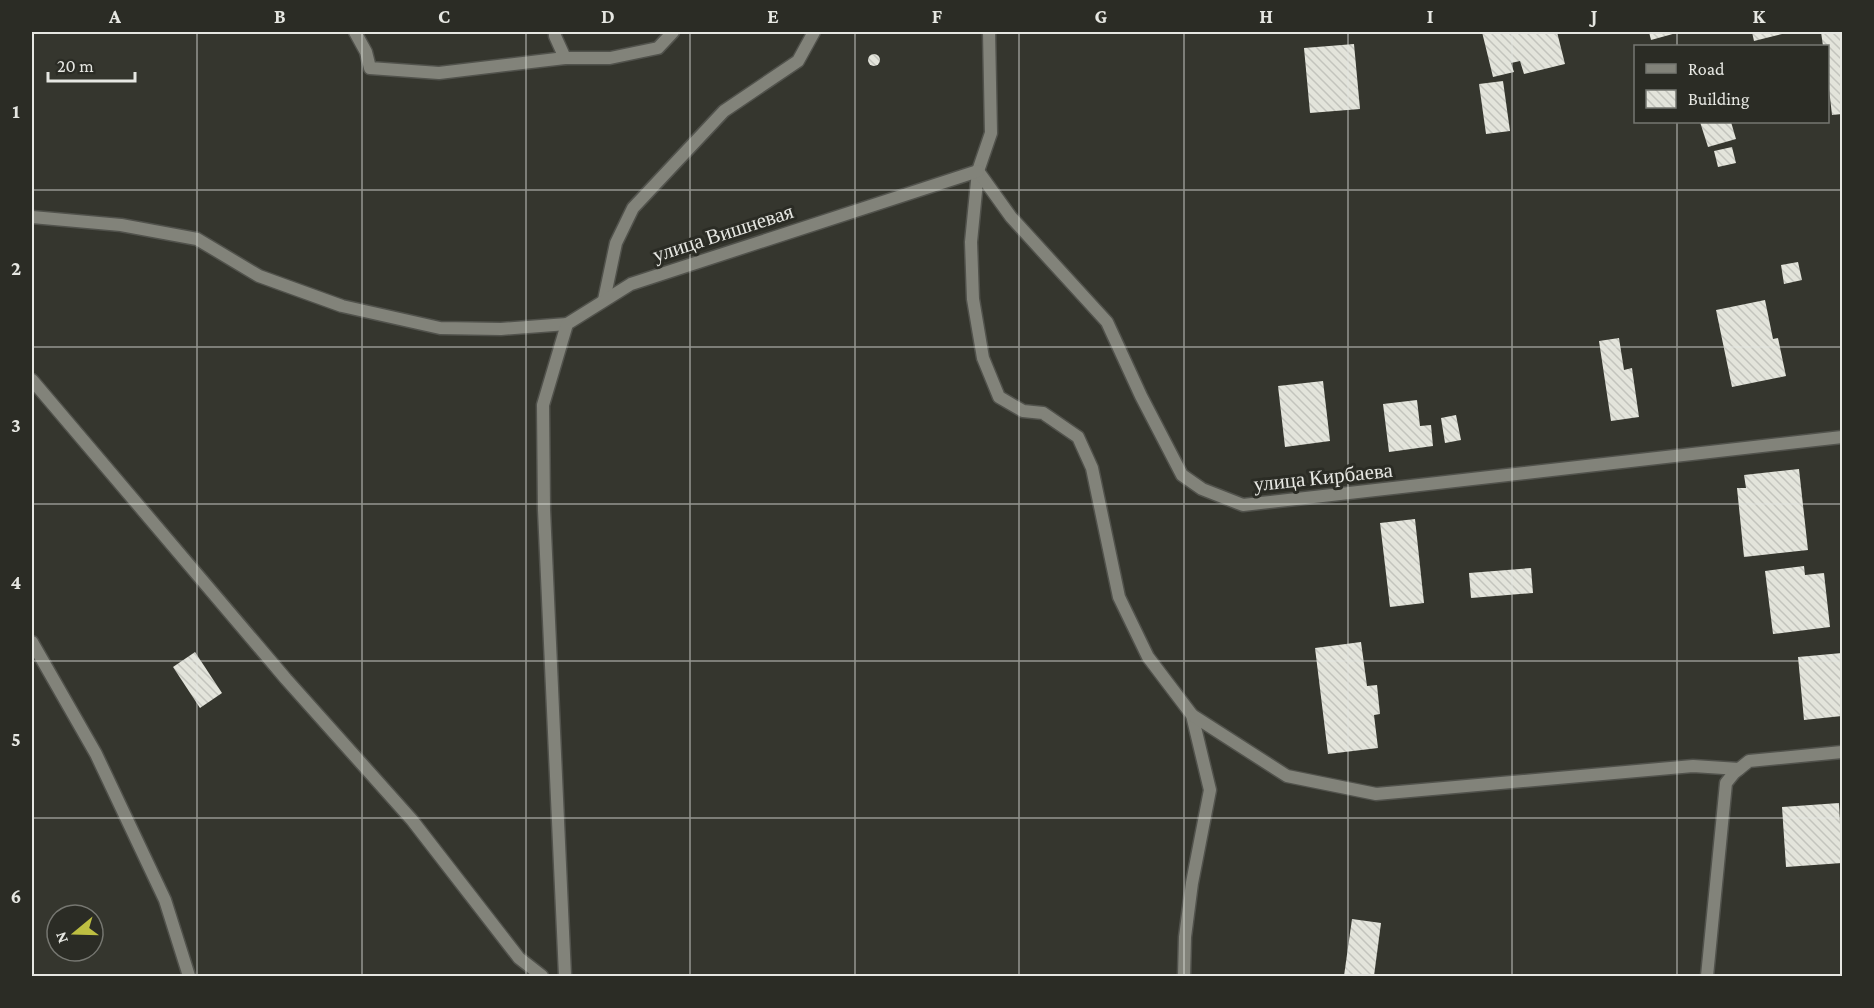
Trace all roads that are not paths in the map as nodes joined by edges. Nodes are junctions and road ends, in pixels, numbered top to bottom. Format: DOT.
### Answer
graph roads {
  1 [pos="355,32"];
  2 [pos="555,32"];
  3 [pos="673,32"];
  4 [pos="814,32"];
  5 [pos="989,32"];
  6 [pos="565,58"];
  7 [pos="978,171"];
  8 [pos="32,217"];
  9 [pos="604,300"];
  10 [pos="567,324"];
  11 [pos="32,380"];
  12 [pos="1842,437"];
  13 [pos="32,642"];
  14 [pos="1192,715"];
  15 [pos="1842,752"];
  16 [pos="1739,769"];
  17 [pos="189,976"];
  18 [pos="542,976"];
  19 [pos="565,976"];
  20 [pos="1184,976"];
  21 [pos="1707,976"];
  1 -- 6 [label="street"];
  2 -- 6 [label="street"];
  3 -- 6 [label="street"];
  4 -- 9 [label="street"];
  5 -- 7 [label="street"];
  7 -- 9 [label="street, улица Вишневая"];
  7 -- 12 [label="street, улица Кирбаева"];
  7 -- 14 [label="street"];
  8 -- 10 [label="street"];
  9 -- 10 [label="street, улица Вишневая"];
  10 -- 19 [label="street"];
  11 -- 18 [label="street"];
  13 -- 17 [label="street"];
  14 -- 16 [label="street"];
  14 -- 20 [label="street"];
  15 -- 16 [label="street"];
  16 -- 21 [label="street"];
}
